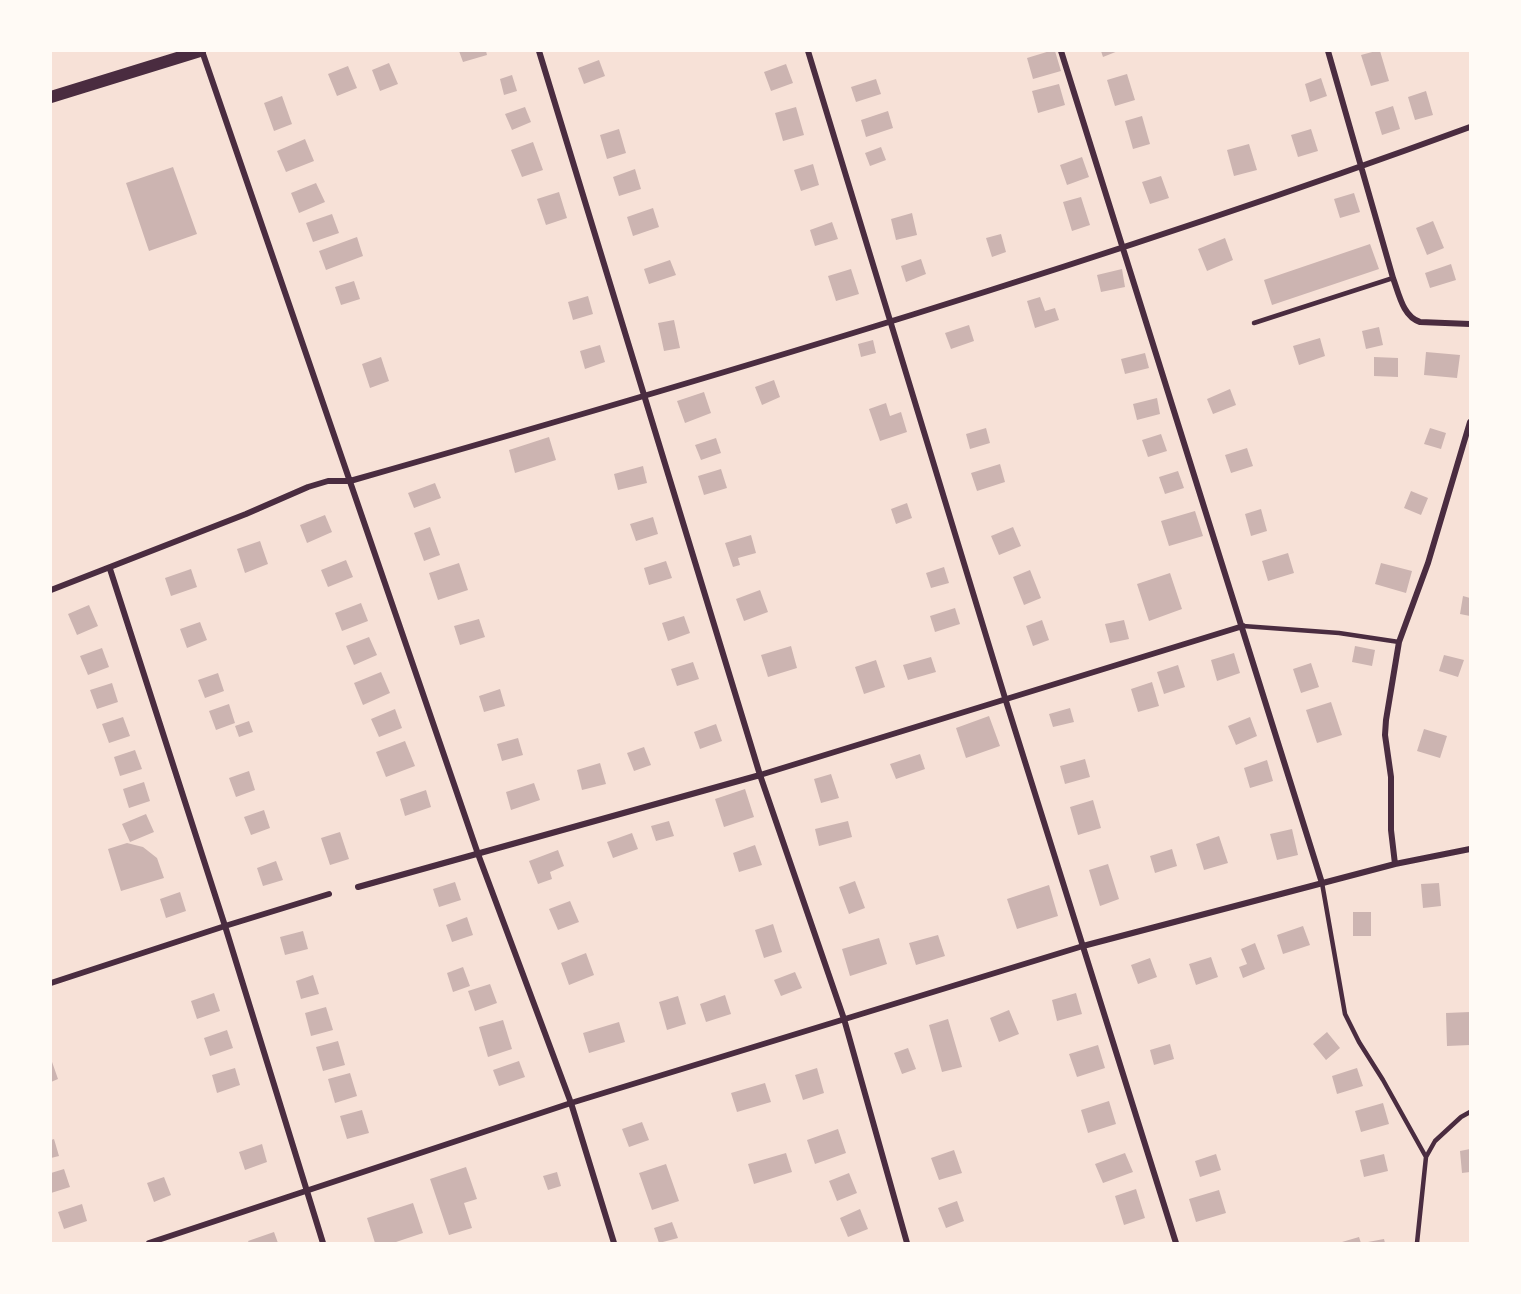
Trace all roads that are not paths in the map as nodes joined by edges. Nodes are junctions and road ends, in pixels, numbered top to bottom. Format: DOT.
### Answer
graph roads {
  1 [pos="201,51"];
  2 [pos="539,51"];
  3 [pos="808,51"];
  4 [pos="1061,51"];
  5 [pos="1328,51"];
  6 [pos="51,97"];
  7 [pos="1470,127"];
  8 [pos="1362,167"];
  9 [pos="1123,248"];
  10 [pos="1394,278"];
  11 [pos="890,321"];
  12 [pos="1254,323"];
  13 [pos="1470,324"];
  14 [pos="646,397"];
  15 [pos="1470,422"];
  16 [pos="350,481"];
  17 [pos="110,569"];
  18 [pos="51,591"];
  19 [pos="1243,627"];
  20 [pos="1399,642"];
  21 [pos="1005,698"];
  22 [pos="760,775"];
  23 [pos="1470,849"];
  24 [pos="478,854"];
  25 [pos="1395,864"];
  26 [pos="1322,883"];
  27 [pos="358,887"];
  28 [pos="329,894"];
  29 [pos="225,926"];
  30 [pos="1083,946"];
  31 [pos="51,983"];
  32 [pos="844,1019"];
  33 [pos="571,1103"];
  34 [pos="1470,1112"];
  35 [pos="1426,1157"];
  36 [pos="306,1191"];
  37 [pos="149,1243"];
  38 [pos="322,1243"];
  39 [pos="614,1243"];
  40 [pos="907,1243"];
  41 [pos="1176,1243"];
  42 [pos="1418,1243"];
  1 -- 6 [label="main road"];
  1 -- 16 [label="street"];
  2 -- 14 [label="street"];
  3 -- 11 [label="street"];
  4 -- 9 [label="street"];
  5 -- 8 [label="street"];
  7 -- 8 [label="street"];
  8 -- 9 [label="street"];
  8 -- 10 [label="street"];
  9 -- 11 [label="street"];
  9 -- 19 [label="street"];
  10 -- 12 [label="lane"];
  10 -- 13 [label="street"];
  11 -- 14 [label="street"];
  11 -- 21 [label="street"];
  14 -- 16 [label="street"];
  14 -- 22 [label="street"];
  15 -- 20 [label="street"];
  16 -- 17 [label="street"];
  16 -- 24 [label="street"];
  17 -- 18 [label="street"];
  17 -- 29 [label="street"];
  19 -- 20 [label="lane"];
  19 -- 21 [label="street"];
  19 -- 26 [label="street"];
  20 -- 25 [label="street"];
  21 -- 22 [label="street"];
  21 -- 30 [label="street"];
  22 -- 24 [label="street"];
  22 -- 32 [label="street"];
  23 -- 25 [label="street"];
  24 -- 27 [label="street"];
  24 -- 33 [label="street"];
  25 -- 26 [label="street"];
  26 -- 30 [label="street"];
  26 -- 35 [label="lane"];
  28 -- 29 [label="street"];
  29 -- 31 [label="street"];
  29 -- 36 [label="street"];
  30 -- 32 [label="street"];
  30 -- 41 [label="street"];
  32 -- 33 [label="street"];
  32 -- 40 [label="street"];
  33 -- 36 [label="street"];
  33 -- 39 [label="street"];
  34 -- 35 [label="lane"];
  35 -- 42 [label="lane"];
  36 -- 37 [label="street"];
  36 -- 38 [label="street"];
}
